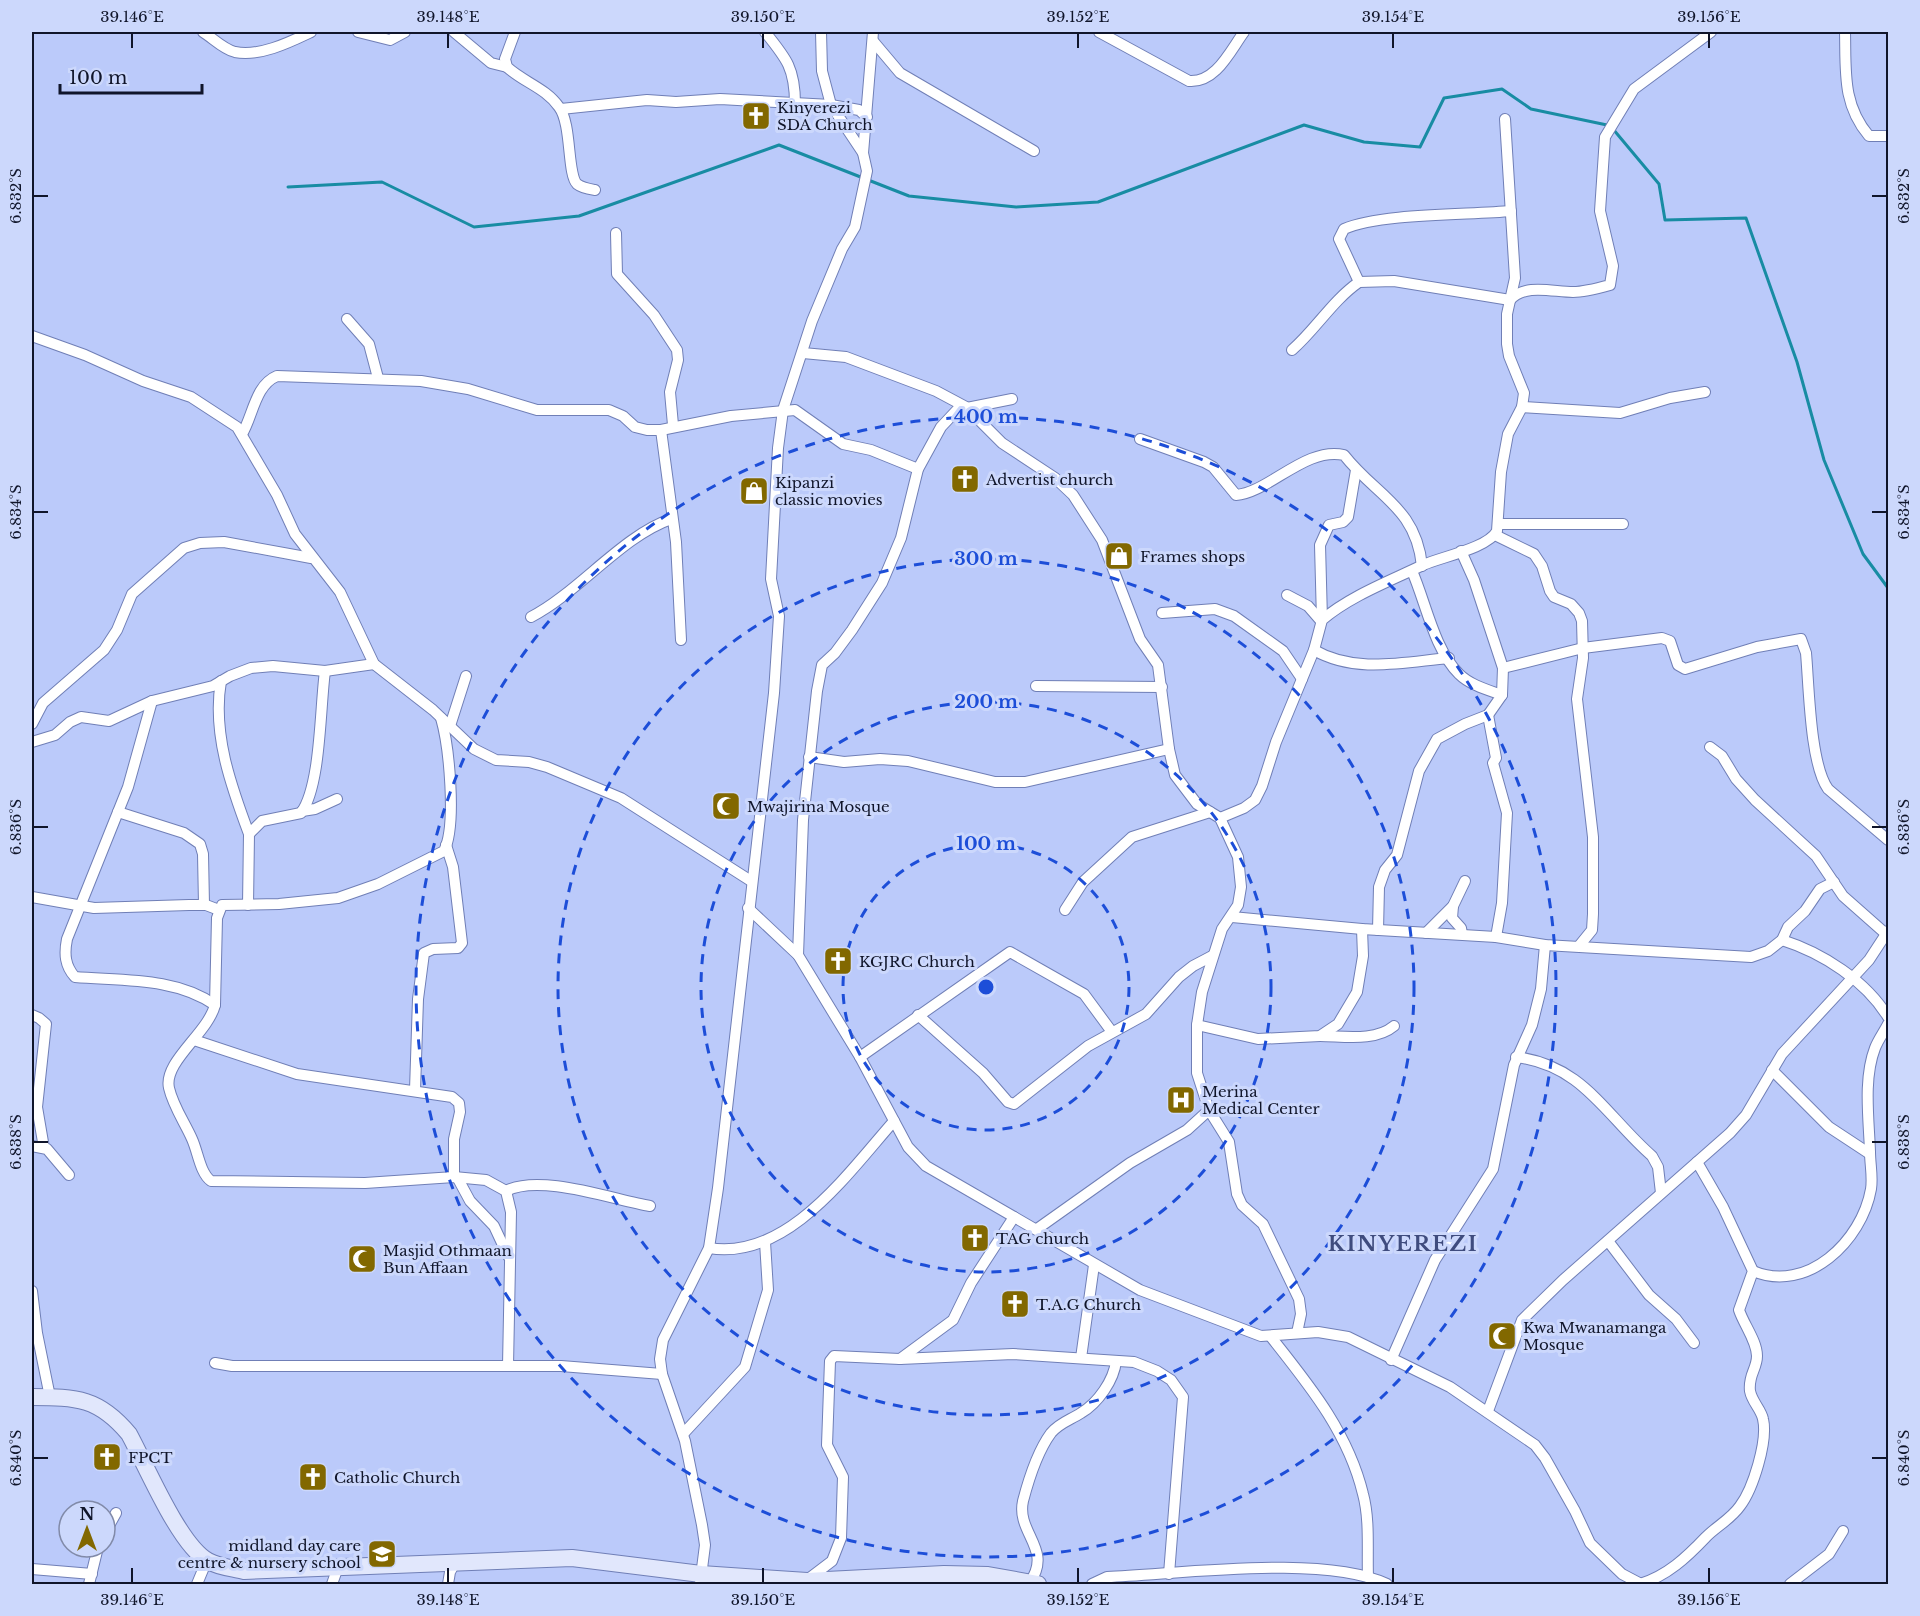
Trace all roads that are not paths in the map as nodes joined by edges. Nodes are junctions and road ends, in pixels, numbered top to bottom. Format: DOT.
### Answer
graph roads {
  1 [pos="203,32"];
  2 [pos="311,32"];
  3 [pos="358,32"];
  4 [pos="405,32"];
  5 [pos="454,32"];
  6 [pos="515,32"];
  7 [pos="765,32"];
  8 [pos="821,32"];
  9 [pos="1244,32"];
  10 [pos="1711,32"];
  11 [pos="1845,32"];
  12 [pos="1108,33"];
  13 [pos="873,36"];
  14 [pos="507,67"];
  15 [pos="795,104"];
  16 [pos="831,105"];
  17 [pos="561,109"];
  18 [pos="867,117"];
  19 [pos="1505,119"];
  20 [pos="1888,136"];
  21 [pos="1034,151"];
  22 [pos="863,153"];
  23 [pos="595,190"];
  24 [pos="1511,211"];
  25 [pos="616,233"];
  26 [pos="1359,282"];
  27 [pos="1510,300"];
  28 [pos="347,319"];
  29 [pos="32,336"];
  30 [pos="1293,350"];
  31 [pos="803,353"];
  32 [pos="378,378"];
  33 [pos="1705,392"];
  34 [pos="1012,399"];
  35 [pos="966,407"];
  36 [pos="1522,407"];
  37 [pos="783,410"];
  38 [pos="673,425"];
  39 [pos="661,430"];
  40 [pos="242,434"];
  41 [pos="1140,439"];
  42 [pos="918,469"];
  43 [pos="1356,470"];
  44 [pos="671,519"];
  45 [pos="1623,524"];
  46 [pos="1497,530"];
  47 [pos="1461,551"];
  48 [pos="311,558"];
  49 [pos="1417,569"];
  50 [pos="1287,594"];
  51 [pos="1162,613"];
  52 [pos="531,617"];
  53 [pos="1321,620"];
  54 [pos="681,640"];
  55 [pos="1583,648"];
  56 [pos="1314,650"];
  57 [pos="1449,658"];
  58 [pos="374,664"];
  59 [pos="1503,668"];
  60 [pos="325,672"];
  61 [pos="466,676"];
  62 [pos="1302,679"];
  63 [pos="221,681"];
  64 [pos="1036,686"];
  65 [pos="1162,687"];
  66 [pos="1502,694"];
  67 [pos="152,701"];
  68 [pos="1488,715"];
  69 [pos="446,722"];
  70 [pos="32,724"];
  71 [pos="32,741"];
  72 [pos="1710,747"];
  73 [pos="1169,749"];
  74 [pos="809,756"];
  75 [pos="337,799"];
  76 [pos="303,811"];
  77 [pos="118,812"];
  78 [pos="1210,812"];
  79 [pos="1220,818"];
  80 [pos="249,834"];
  81 [pos="1888,840"];
  82 [pos="446,845"];
  83 [pos="751,881"];
  84 [pos="1465,881"];
  85 [pos="1834,882"];
  86 [pos="32,897"];
  87 [pos="204,905"];
  88 [pos="248,905"];
  89 [pos="81,906"];
  90 [pos="1453,906"];
  91 [pos="748,908"];
  92 [pos="1065,909"];
  93 [pos="219,910"];
  94 [pos="1232,917"];
  95 [pos="1362,929"];
  96 [pos="1378,930"];
  97 [pos="1426,933"];
  98 [pos="1887,933"];
  99 [pos="1462,934"];
  100 [pos="1497,937"];
  101 [pos="1782,940"];
  102 [pos="1545,945"];
  103 [pos="1579,946"];
  104 [pos="798,955"];
  105 [pos="1212,956"];
  106 [pos="1851,976"];
  107 [pos="215,1005"];
  108 [pos="918,1015"];
  109 [pos="32,1016"];
  110 [pos="1888,1017"];
  111 [pos="1888,1024"];
  112 [pos="1197,1025"];
  113 [pos="1394,1026"];
  114 [pos="1112,1032"];
  115 [pos="1320,1036"];
  116 [pos="194,1040"];
  117 [pos="860,1057"];
  118 [pos="1516,1057"];
  119 [pos="1772,1070"];
  120 [pos="415,1090"];
  121 [pos="1209,1110"];
  122 [pos="894,1121"];
  123 [pos="32,1146"];
  124 [pos="44,1148"];
  125 [pos="1870,1154"];
  126 [pos="1697,1162"];
  127 [pos="69,1175"];
  128 [pos="455,1177"];
  129 [pos="506,1191"];
  130 [pos="1661,1193"];
  131 [pos="650,1206"];
  132 [pos="1014,1217"];
  133 [pos="1037,1229"];
  134 [pos="1608,1241"];
  135 [pos="765,1242"];
  136 [pos="709,1248"];
  137 [pos="510,1261"];
  138 [pos="1094,1265"];
  139 [pos="1752,1271"];
  140 [pos="32,1292"];
  141 [pos="1297,1333"];
  142 [pos="1271,1337"];
  143 [pos="1694,1343"];
  144 [pos="1081,1358"];
  145 [pos="900,1359"];
  146 [pos="1391,1360"];
  147 [pos="1116,1361"];
  148 [pos="214,1363"];
  149 [pos="508,1366"];
  150 [pos="662,1374"];
  151 [pos="32,1397"];
  152 [pos="50,1397"];
  153 [pos="1488,1411"];
  154 [pos="682,1434"];
  155 [pos="1844,1531"];
  156 [pos="95,1559"];
  157 [pos="207,1560"];
  158 [pos="457,1561"];
  159 [pos="338,1567"];
  160 [pos="32,1569"];
  161 [pos="1169,1574"];
  162 [pos="1368,1576"];
  163 [pos="701,1579"];
  164 [pos="90,1580"];
  165 [pos="807,1581"];
  166 [pos="1034,1583"];
  167 [pos="197,1584"];
  168 [pos="332,1584"];
  169 [pos="448,1584"];
  170 [pos="1092,1584"];
  171 [pos="1387,1584"];
  172 [pos="1641,1584"];
  173 [pos="1790,1584"];
  1 -- 2 [label="street"];
  3 -- 4 [label="street"];
  5 -- 14 [label="street"];
  6 -- 14 [label="street"];
  7 -- 15 [label="street"];
  8 -- 16 [label="street"];
  9 -- 12 [label="street"];
  10 -- 27 [label="street"];
  11 -- 20 [label="street"];
  13 -- 18 [label="street"];
  13 -- 21 [label="street"];
  14 -- 17 [label="street"];
  15 -- 16 [label="street"];
  15 -- 17 [label="street"];
  16 -- 18 [label="street"];
  16 -- 22 [label="street"];
  17 -- 23 [label="street"];
  18 -- 22 [label="street"];
  19 -- 24 [label="street"];
  22 -- 31 [label="street"];
  24 -- 26 [label="street"];
  24 -- 27 [label="street"];
  25 -- 38 [label="street"];
  26 -- 27 [label="street"];
  26 -- 30 [label="street"];
  27 -- 36 [label="street"];
  28 -- 32 [label="street"];
  29 -- 40 [label="street"];
  31 -- 35 [label="street"];
  31 -- 37 [label="street"];
  32 -- 39 [label="street"];
  32 -- 40 [label="street"];
  33 -- 36 [label="street"];
  34 -- 35 [label="street"];
  35 -- 42 [label="street"];
  35 -- 65 [label="street"];
  36 -- 46 [label="street"];
  37 -- 38 [label="street"];
  37 -- 42 [label="street"];
  37 -- 83 [label="street"];
  38 -- 39 [label="street"];
  39 -- 44 [label="street"];
  40 -- 48 [label="street"];
  41 -- 43 [label="street"];
  42 -- 74 [label="street"];
  43 -- 49 [label="street"];
  43 -- 53 [label="street"];
  44 -- 52 [label="street"];
  44 -- 54 [label="street"];
  45 -- 46 [label="street"];
  46 -- 47 [label="street"];
  46 -- 55 [label="street"];
  47 -- 49 [label="street"];
  47 -- 59 [label="street"];
  48 -- 58 [label="street"];
  48 -- 70 [label="street"];
  49 -- 53 [label="street"];
  49 -- 57 [label="street"];
  50 -- 53 [label="street"];
  51 -- 62 [label="street"];
  53 -- 56 [label="street"];
  55 -- 59 [label="street"];
  55 -- 81 [label="street"];
  55 -- 103 [label="street"];
  56 -- 57 [label="street"];
  56 -- 62 [label="street"];
  57 -- 66 [label="street"];
  58 -- 60 [label="street"];
  58 -- 69 [label="street"];
  59 -- 66 [label="street"];
  60 -- 63 [label="street"];
  60 -- 76 [label="street"];
  61 -- 69 [label="street"];
  62 -- 79 [label="street"];
  63 -- 67 [label="street"];
  63 -- 80 [label="street"];
  64 -- 65 [label="street"];
  65 -- 73 [label="street"];
  66 -- 68 [label="street"];
  67 -- 71 [label="street"];
  67 -- 77 [label="street"];
  68 -- 96 [label="street"];
  68 -- 100 [label="street"];
  69 -- 82 [label="street"];
  69 -- 83 [label="street"];
  72 -- 85 [label="street"];
  73 -- 74 [label="street"];
  73 -- 78 [label="street"];
  74 -- 104 [label="street"];
  75 -- 76 [label="street"];
  76 -- 80 [label="street"];
  77 -- 87 [label="street"];
  77 -- 89 [label="street"];
  78 -- 79 [label="street"];
  78 -- 92 [label="street"];
  79 -- 94 [label="street"];
  80 -- 88 [label="street"];
  82 -- 88 [label="street"];
  82 -- 120 [label="street"];
  83 -- 91 [label="street"];
  84 -- 90 [label="street"];
  85 -- 98 [label="street"];
  85 -- 101 [label="street"];
  86 -- 89 [label="street"];
  87 -- 89 [label="street"];
  87 -- 93 [label="street"];
  88 -- 93 [label="street"];
  89 -- 107 [label="street"];
  90 -- 97 [label="street"];
  90 -- 99 [label="street"];
  91 -- 104 [label="street"];
  91 -- 136 [label="street"];
  93 -- 107 [label="street"];
  94 -- 95 [label="street"];
  94 -- 105 [label="street"];
  95 -- 96 [label="street"];
  95 -- 115 [label="street"];
  96 -- 97 [label="street"];
  97 -- 99 [label="street"];
  98 -- 106 [label="street"];
  99 -- 100 [label="street"];
  100 -- 102 [label="street"];
  101 -- 103 [label="street"];
  101 -- 106 [label="street"];
  102 -- 103 [label="street"];
  102 -- 118 [label="street"];
  104 -- 117 [label="street"];
  105 -- 112 [label="street"];
  105 -- 114 [label="street"];
  106 -- 110 [label="street"];
  106 -- 119 [label="street"];
  107 -- 116 [label="street"];
  108 -- 114 [label="street"];
  108 -- 114 [label="street"];
  108 -- 117 [label="street"];
  109 -- 124 [label="street"];
  111 -- 125 [label="street"];
  112 -- 115 [label="street"];
  112 -- 121 [label="street"];
  113 -- 115 [label="street"];
  116 -- 120 [label="street"];
  116 -- 128 [label="street"];
  117 -- 122 [label="street"];
  118 -- 130 [label="street"];
  118 -- 146 [label="street"];
  119 -- 125 [label="street"];
  119 -- 126 [label="street"];
  120 -- 128 [label="street"];
  121 -- 133 [label="street"];
  121 -- 141 [label="street"];
  122 -- 132 [label="street"];
  122 -- 135 [label="street"];
  123 -- 124 [label="street"];
  124 -- 127 [label="street"];
  125 -- 139 [label="street"];
  126 -- 130 [label="street"];
  126 -- 139 [label="street"];
  128 -- 129 [label="street"];
  128 -- 137 [label="street"];
  129 -- 131 [label="street"];
  129 -- 137 [label="street"];
  130 -- 134 [label="street"];
  132 -- 133 [label="street"];
  132 -- 145 [label="street"];
  133 -- 138 [label="street"];
  134 -- 143 [label="street"];
  134 -- 153 [label="street"];
  135 -- 136 [label="street"];
  135 -- 154 [label="street"];
  136 -- 150 [label="street"];
  137 -- 149 [label="street"];
  138 -- 142 [label="street"];
  138 -- 144 [label="street"];
  139 -- 172 [label="street"];
  140 -- 152 [label="street"];
  141 -- 142 [label="street"];
  141 -- 146 [label="street"];
  142 -- 162 [label="street"];
  144 -- 145 [label="street"];
  144 -- 147 [label="street"];
  145 -- 165 [label="street"];
  146 -- 153 [label="street"];
  147 -- 161 [label="street"];
  147 -- 166 [label="street"];
  148 -- 149 [label="street"];
  149 -- 150 [label="street"];
  150 -- 154 [label="street"];
  151 -- 152 [label="street"];
  152 -- 157 [label="street"];
  153 -- 172 [label="street"];
  154 -- 163 [label="street"];
  155 -- 173 [label="street"];
  156 -- 164 [label="street"];
  157 -- 159 [label="street"];
  157 -- 167 [label="street"];
  158 -- 159 [label="street"];
  158 -- 163 [label="street"];
  158 -- 169 [label="street"];
  159 -- 168 [label="street"];
  160 -- 164 [label="street"];
  161 -- 162 [label="street"];
  161 -- 170 [label="street"];
  162 -- 171 [label="street"];
  163 -- 165 [label="street"];
  165 -- 166 [label="street"];
}
